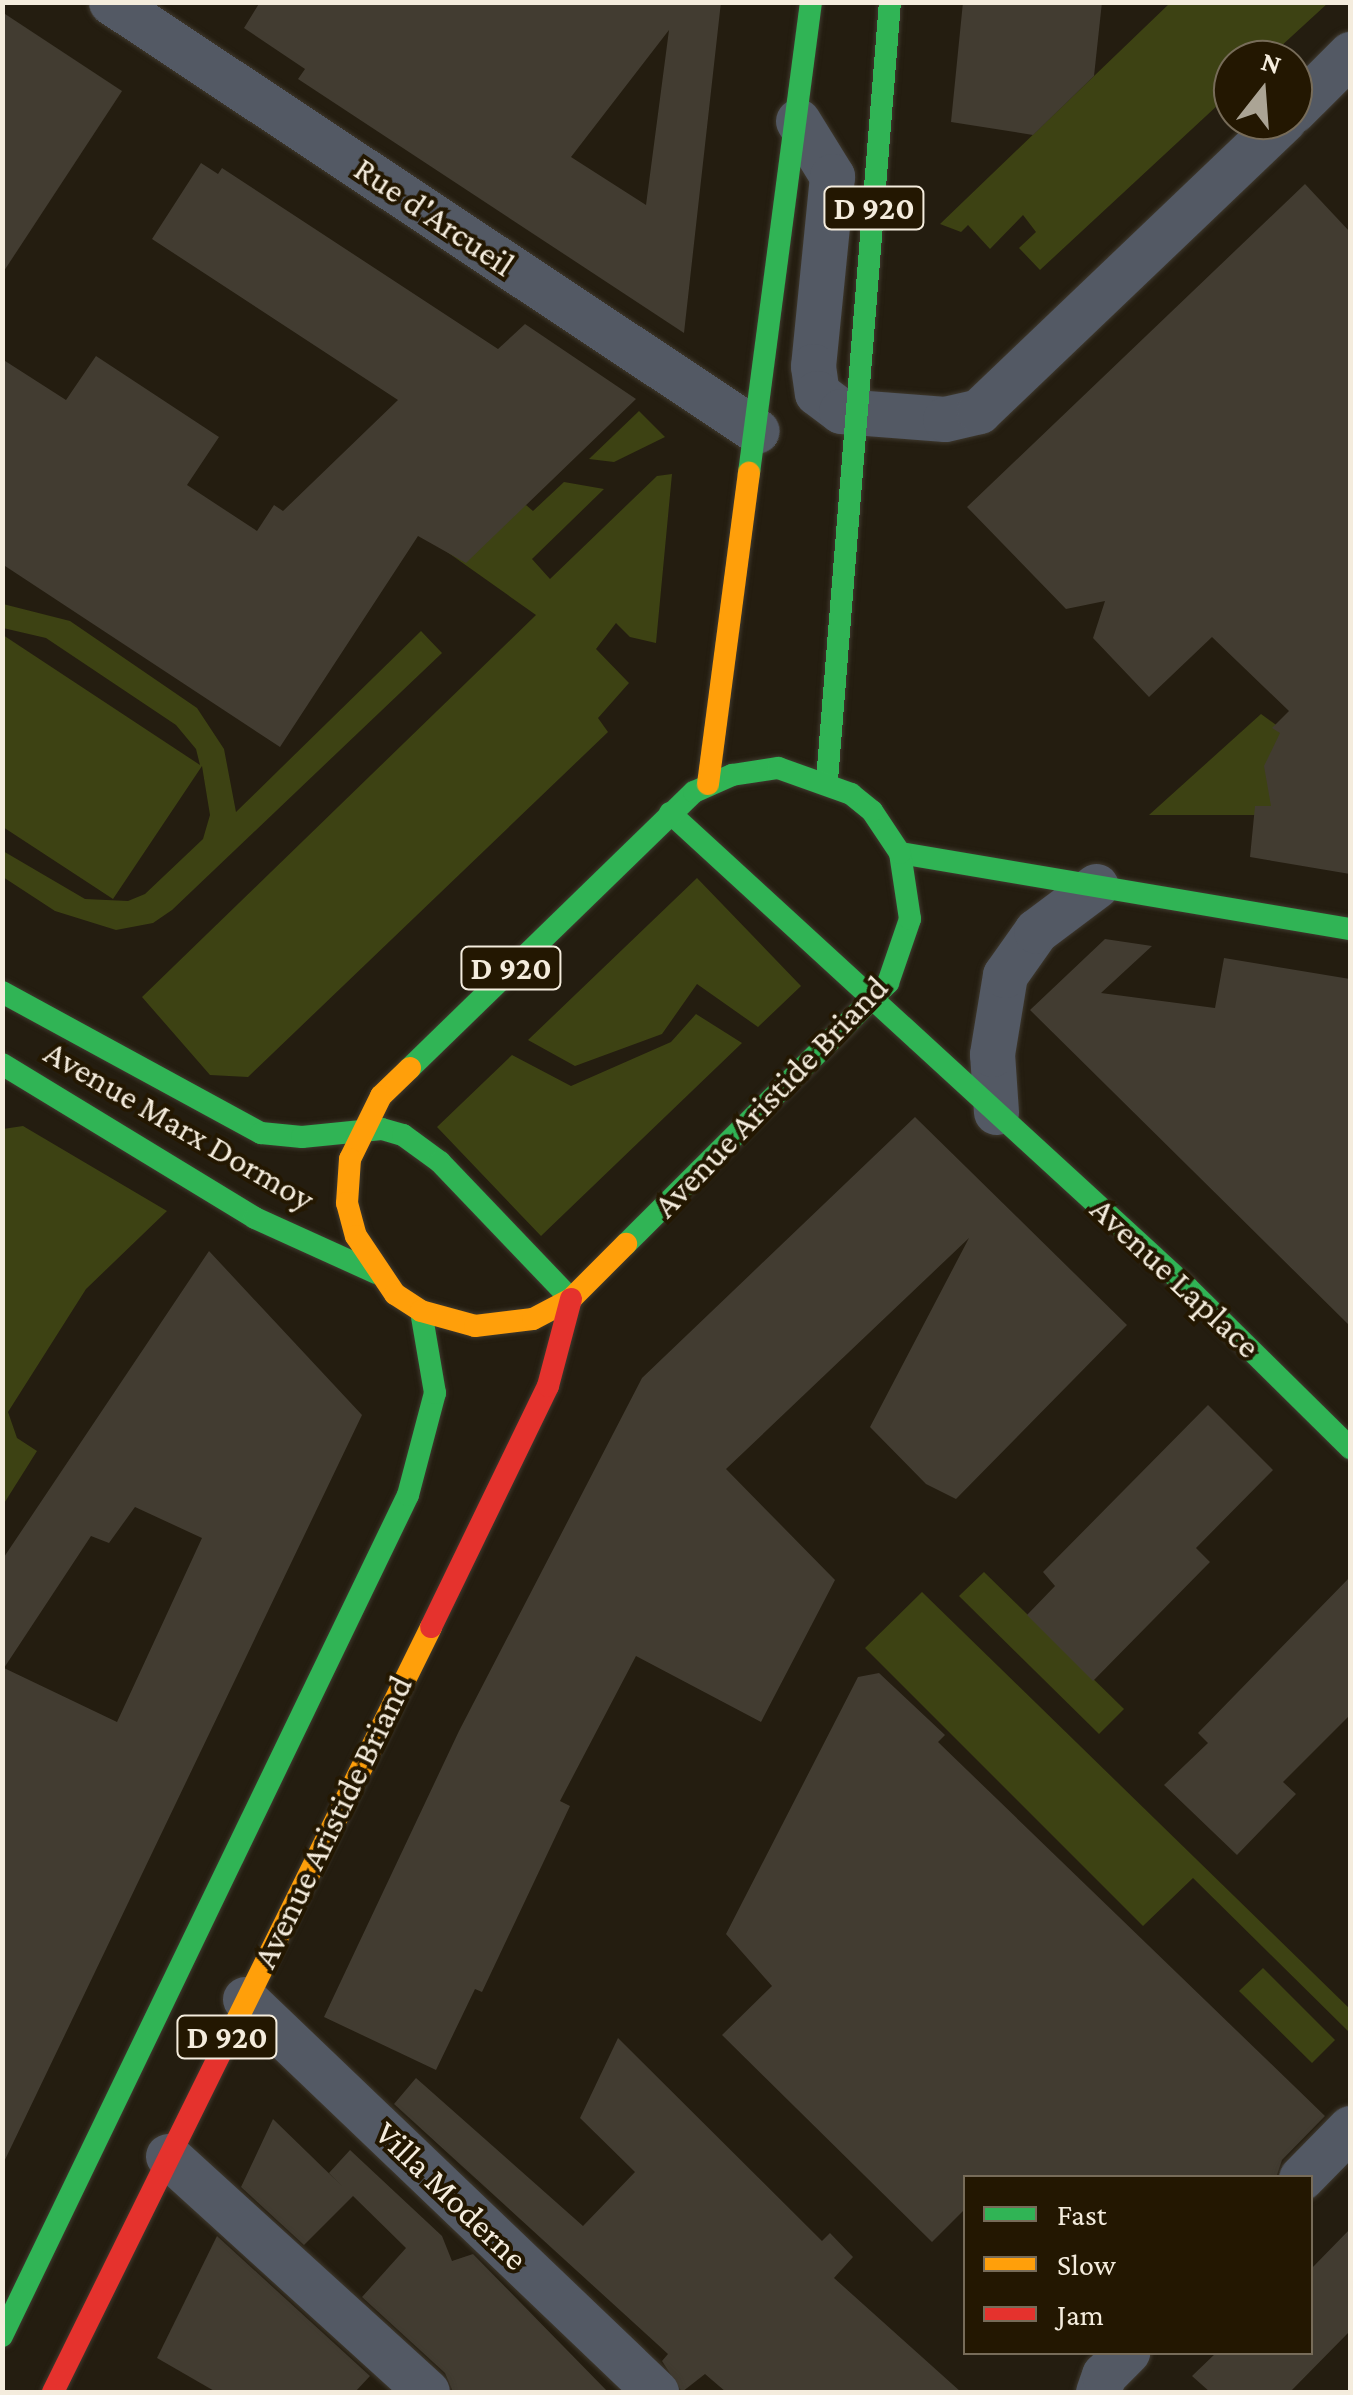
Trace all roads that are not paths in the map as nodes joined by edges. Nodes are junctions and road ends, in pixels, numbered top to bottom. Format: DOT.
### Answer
graph roads {
  1 [pos="111,2"];
  2 [pos="811,2"];
  3 [pos="890,2"];
  4 [pos="1350,54"];
  5 [pos="1313,91"];
  6 [pos="798,121"];
  7 [pos="1263,140"];
  8 [pos="855,414"];
  9 [pos="757,431"];
  10 [pos="826,780"];
  11 [pos="708,784"];
  12 [pos="670,813"];
  13 [pos="900,853"];
  14 [pos="1096,886"];
  15 [pos="1350,929"];
  16 [pos="2,992"];
  17 [pos="874,1000"];
  18 [pos="14,1042"];
  19 [pos="996,1112"];
  20 [pos="359,1130"];
  21 [pos="376,1273"];
  22 [pos="571,1299"];
  23 [pos="421,1312"];
  24 [pos="1350,1448"];
  25 [pos="245,1999"];
  26 [pos="1350,2128"];
  27 [pos="168,2156"];
  28 [pos="1304,2175"];
  29 [pos="2,2336"];
  30 [pos="1124,2355"];
  31 [pos="53,2392"];
  32 [pos="427,2392"];
  33 [pos="656,2392"];
  34 [pos="1098,2392"];
  1 -- 9 [label="street, Rue d'Arcueil"];
  2 -- 6 [label="main road, D 920"];
  3 -- 8 [label="main road, D 920"];
  4 -- 5 [label="street"];
  6 -- 8 [label="street"];
  6 -- 9 [label="main road, D 920"];
  7 -- 8 [label="street"];
  8 -- 10 [label="main road, D 920"];
  9 -- 11 [label="main road, D 920"];
  10 -- 11 [label="main road, Avenue Aristide Briand / D 920"];
  10 -- 13 [label="main road, Avenue Aristide Briand / D 920"];
  11 -- 12 [label="main road, Avenue Aristide Briand / D 920"];
  12 -- 17 [label="main road, Avenue Laplace"];
  12 -- 20 [label="main road, Avenue Aristide Briand / D 920"];
  13 -- 14 [label="main road"];
  13 -- 17 [label="main road, Avenue Aristide Briand / D 920"];
  14 -- 15 [label="main road"];
  14 -- 19 [label="street"];
  16 -- 18 [label="main road, Avenue Marx Dormoy"];
  17 -- 19 [label="main road, Avenue Laplace"];
  17 -- 22 [label="main road, Avenue Aristide Briand / D 920"];
  18 -- 20 [label="main road, Avenue Marx Dormoy"];
  18 -- 21 [label="main road, Avenue Marx Dormoy"];
  19 -- 24 [label="main road, Avenue Laplace"];
  20 -- 21 [label="main road, Avenue Aristide Briand / D 920"];
  20 -- 22 [label="main road, Avenue Marx Dormoy"];
  21 -- 23 [label="main road, Avenue Aristide Briand / D 920"];
  22 -- 23 [label="main road, Avenue Aristide Briand / D 920"];
  22 -- 25 [label="main road, Avenue Aristide Briand / D 920"];
  23 -- 29 [label="main road, Avenue Aristide Briand / D 920"];
  25 -- 27 [label="main road, Avenue Aristide Briand / D 920"];
  25 -- 33 [label="street, Villa Moderne"];
  26 -- 28 [label="street"];
  27 -- 31 [label="main road, Avenue Aristide Briand / D 920"];
  27 -- 32 [label="street"];
  30 -- 34 [label="street"];
}
